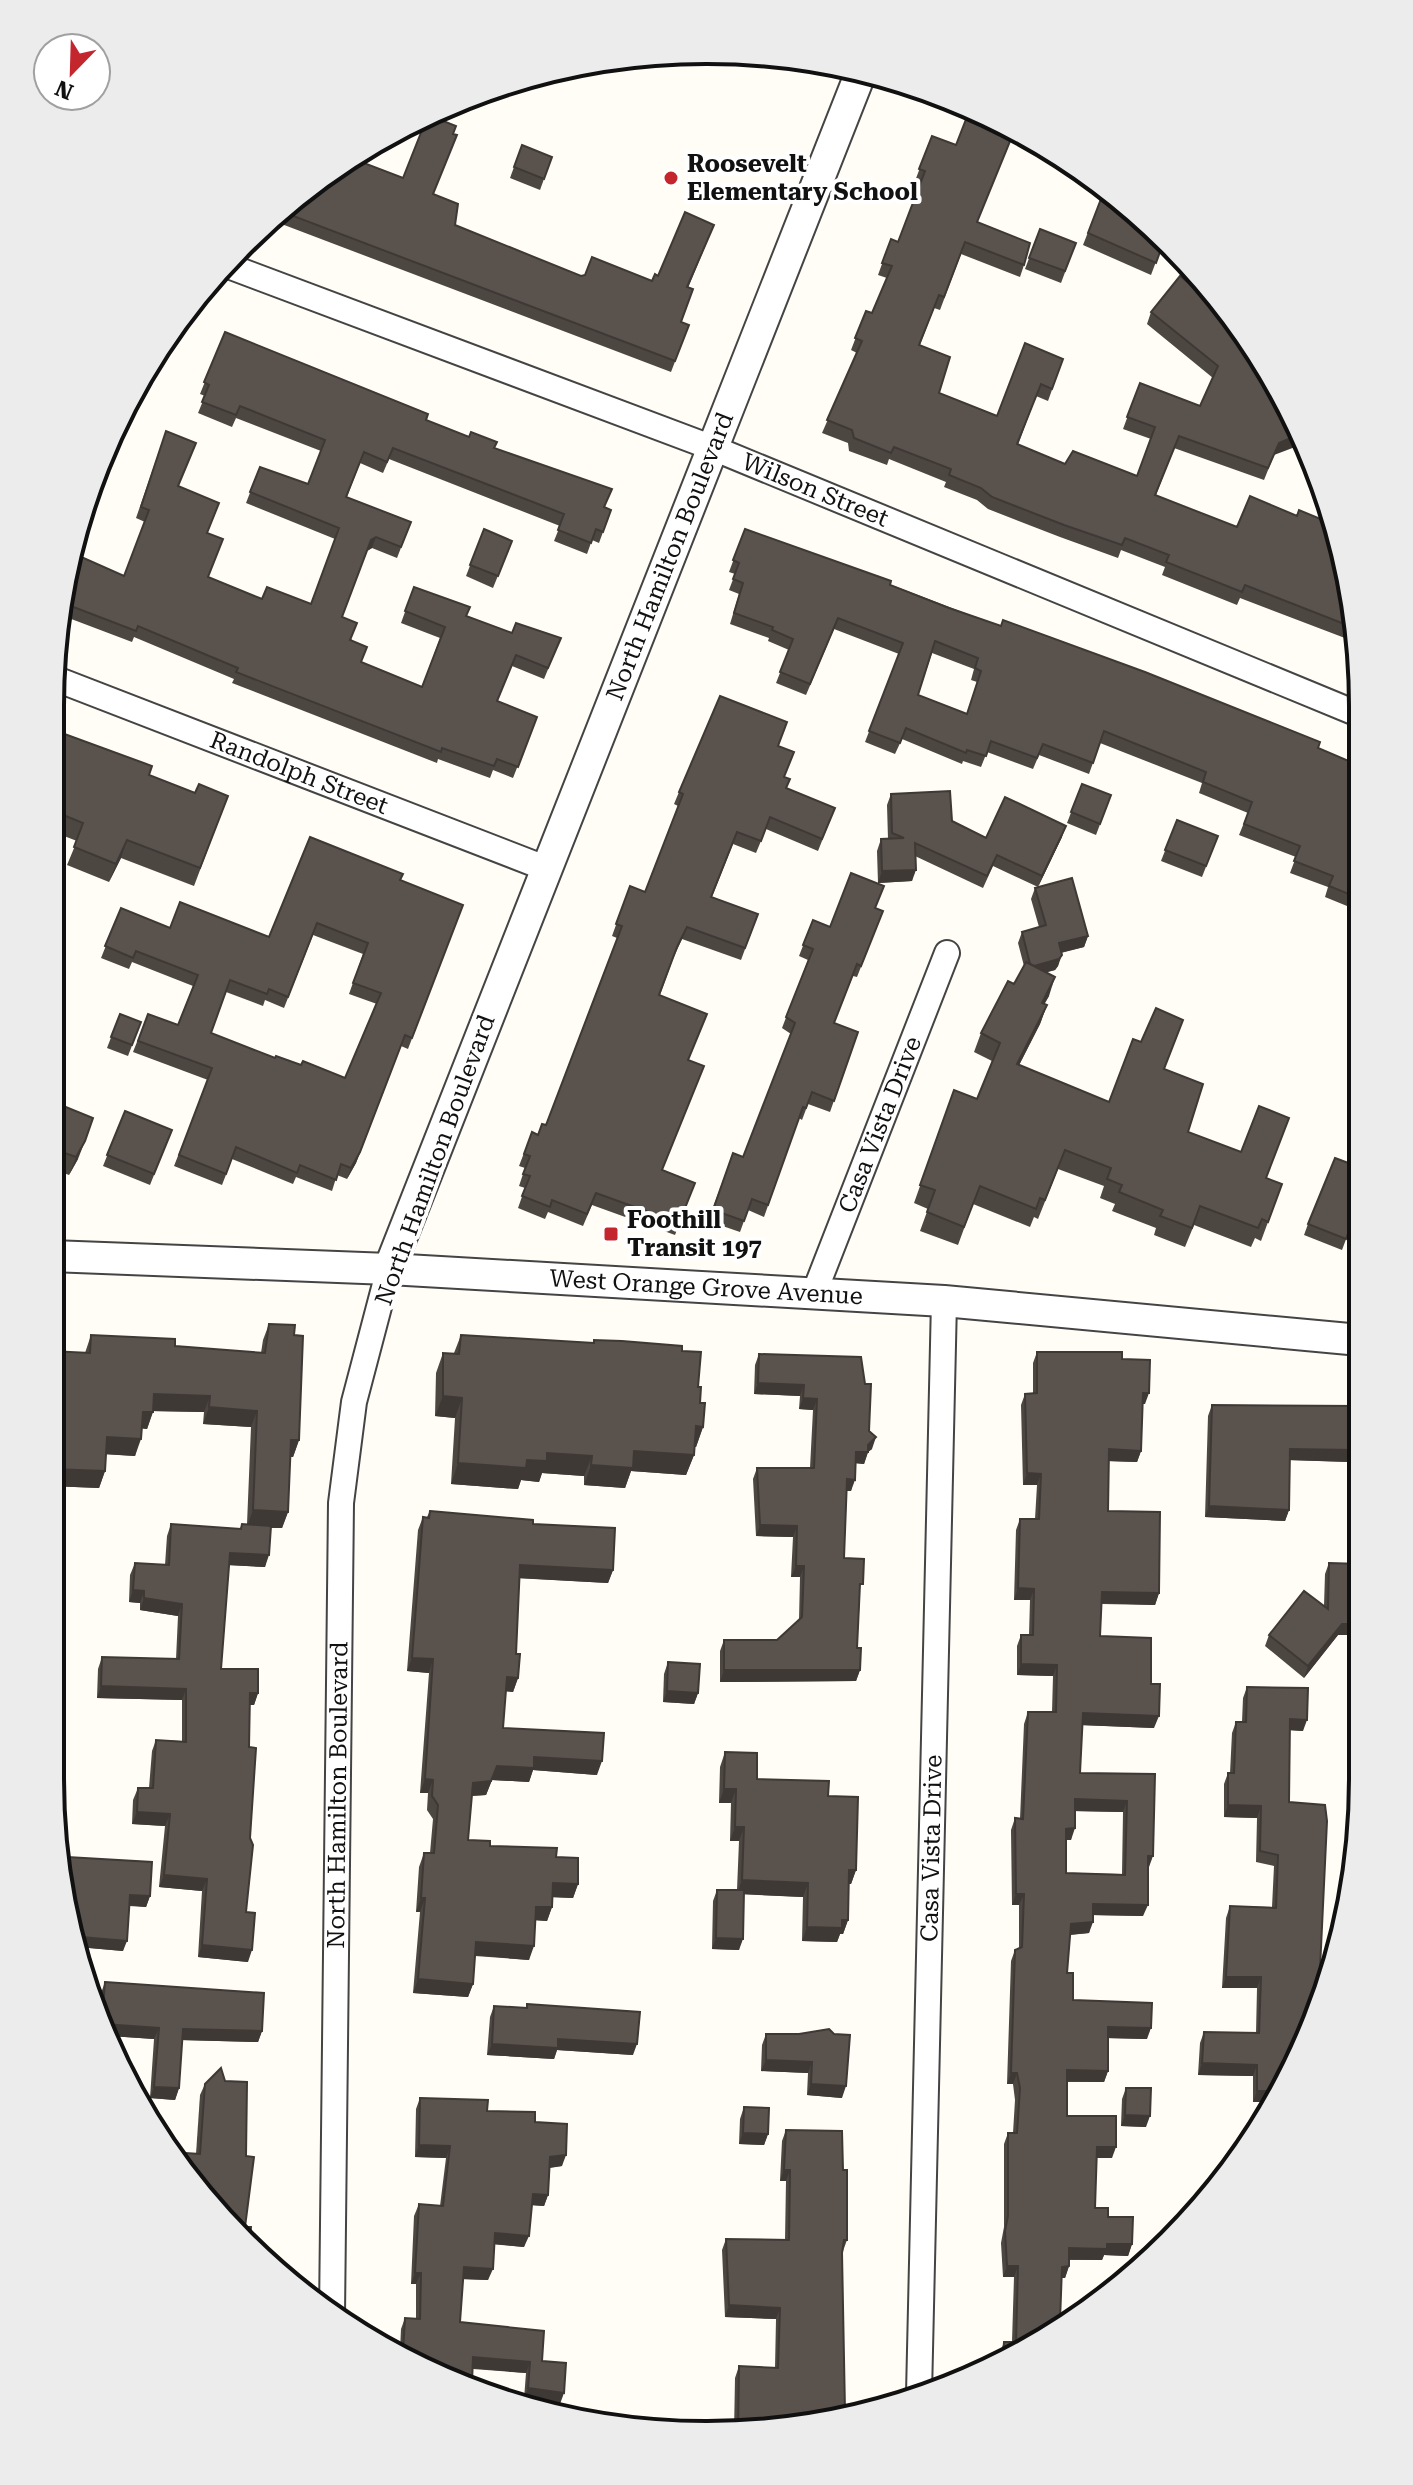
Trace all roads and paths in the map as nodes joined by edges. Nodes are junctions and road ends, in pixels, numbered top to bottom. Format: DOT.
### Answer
graph roads {
  1 [pos="857,82"];
  2 [pos="236,269"];
  3 [pos="713,448"];
  4 [pos="65,682"];
  5 [pos="1349,710"];
  6 [pos="545,868"];
  7 [pos="947,953"];
  8 [pos="64,1256"];
  9 [pos="389,1269"];
  10 [pos="813,1296"];
  11 [pos="944,1301"];
  12 [pos="1349,1339"];
  13 [pos="332,2300"];
  14 [pos="919,2385"];
  1 -- 3 [label="street, North Hamilton Boulevard"];
  2 -- 3 [label="street, Wilson Street"];
  3 -- 5 [label="street, Wilson Street"];
  3 -- 6 [label="street, North Hamilton Boulevard"];
  4 -- 6 [label="street, Randolph Street"];
  6 -- 9 [label="street, North Hamilton Boulevard"];
  7 -- 10 [label="street, Casa Vista Drive"];
  8 -- 9 [label="street, West Orange Grove Avenue"];
  9 -- 10 [label="street, West Orange Grove Avenue"];
  9 -- 13 [label="street, North Hamilton Boulevard"];
  10 -- 11 [label="street, West Orange Grove Avenue"];
  11 -- 12 [label="street, West Orange Grove Avenue"];
  11 -- 14 [label="street, Casa Vista Drive"];
}
